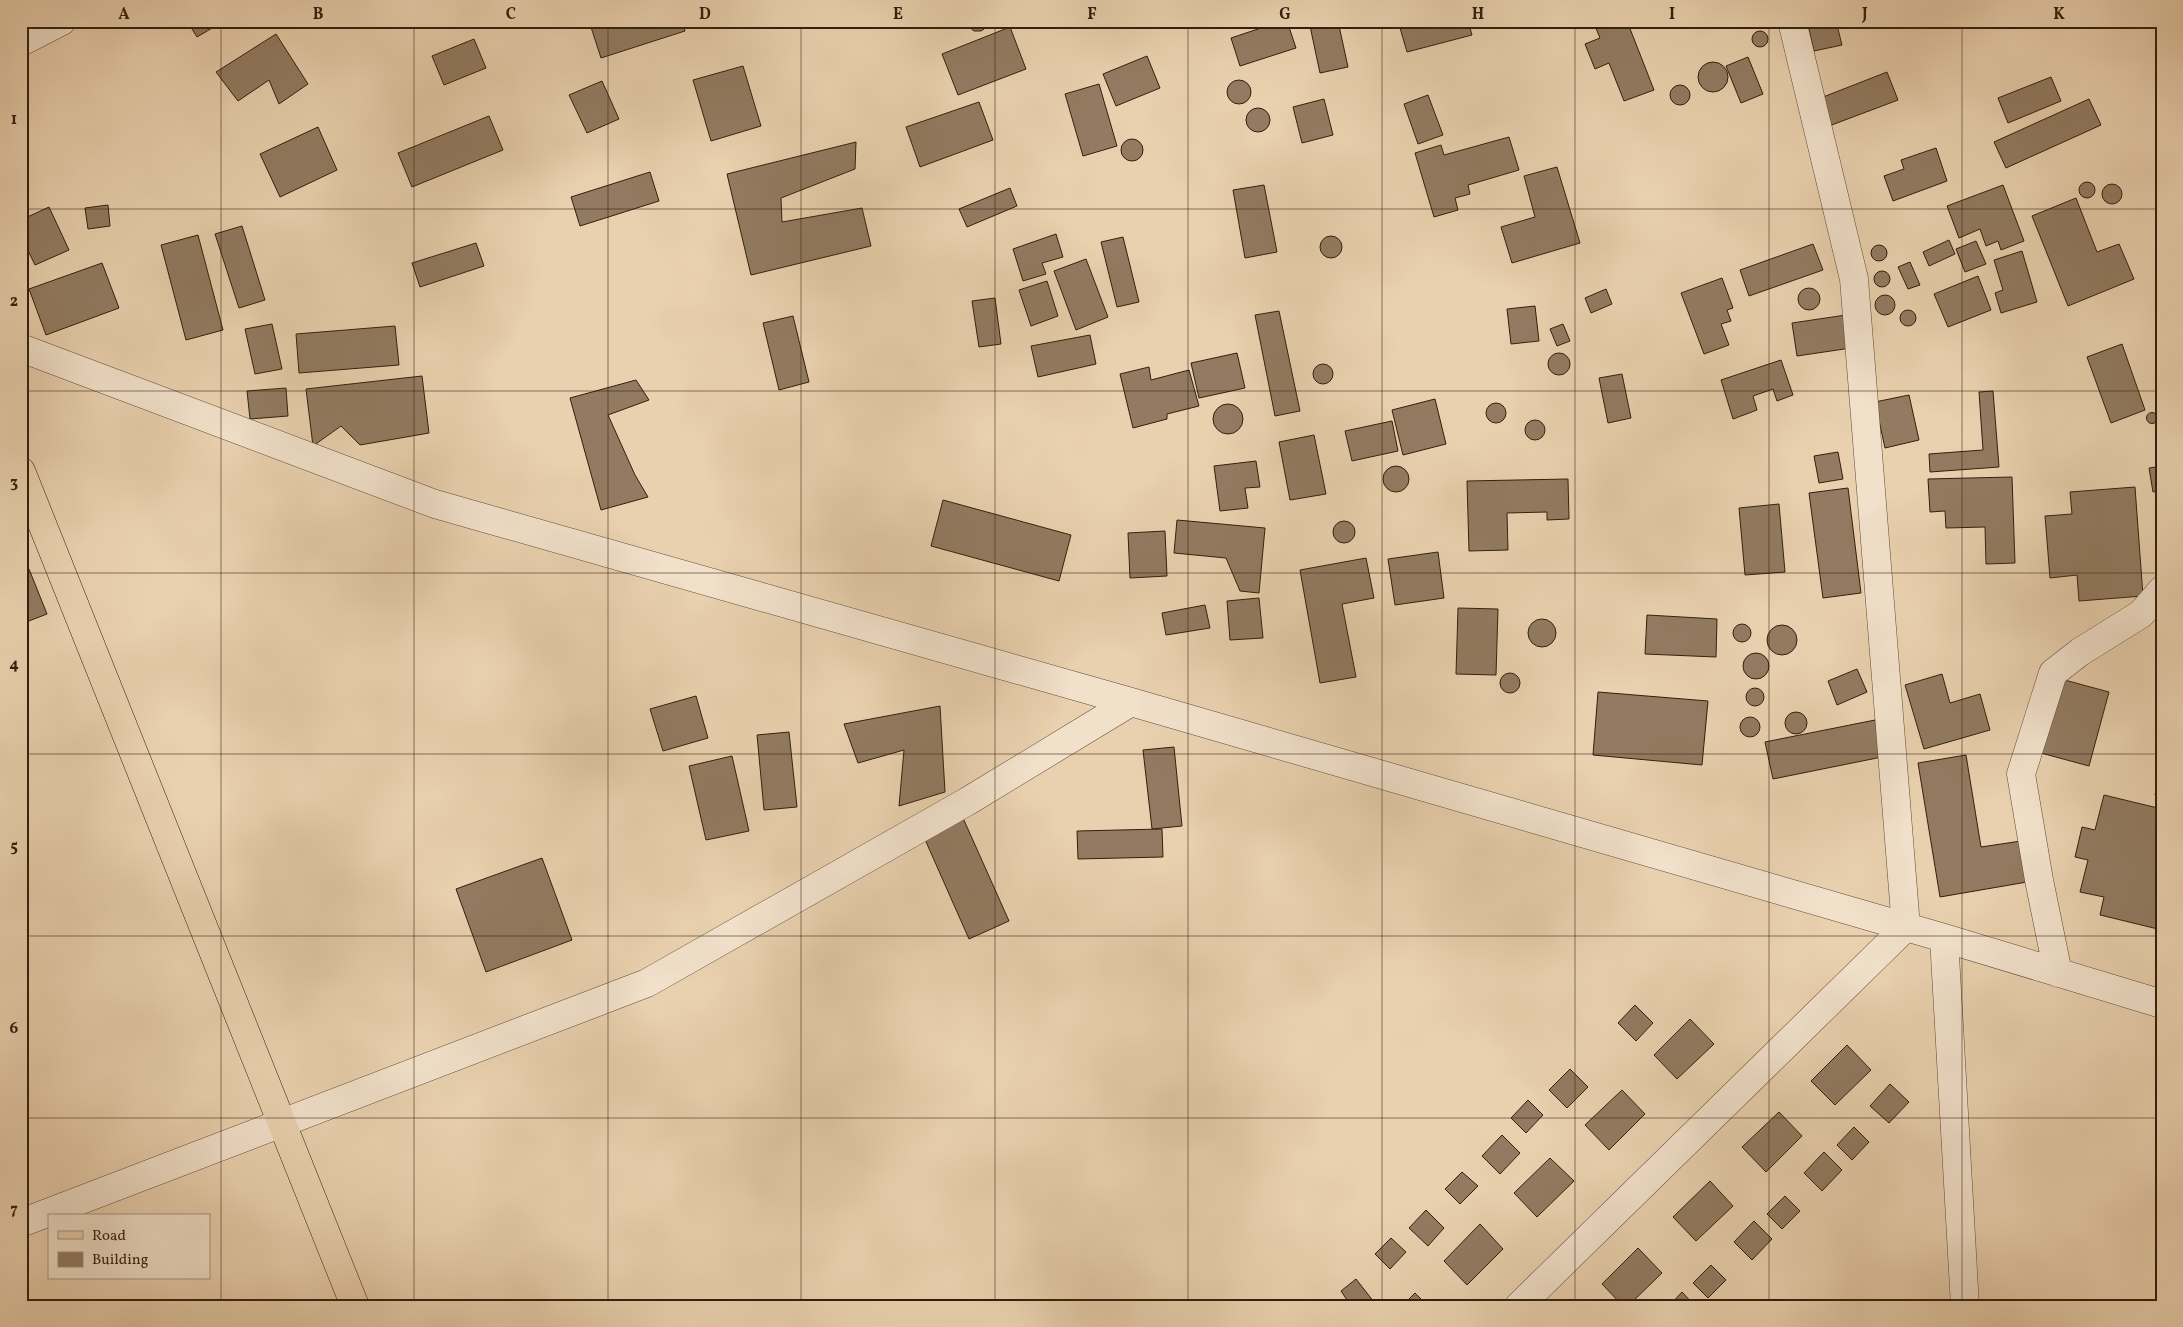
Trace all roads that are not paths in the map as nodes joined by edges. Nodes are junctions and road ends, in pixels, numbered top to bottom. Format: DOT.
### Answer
graph roads {
  1 [pos="62,21"];
  2 [pos="1792,21"];
  3 [pos="21,42"];
  4 [pos="21,348"];
  5 [pos="21,471"];
  6 [pos="2162,590"];
  7 [pos="1131,702"];
  8 [pos="1906,927"];
  9 [pos="1944,938"];
  10 [pos="2058,972"];
  11 [pos="2162,1004"];
  12 [pos="284,1124"];
  13 [pos="21,1223"];
  14 [pos="355,1306"];
  15 [pos="1519,1306"];
  16 [pos="1965,1306"];
  1 -- 3 [label="street"];
  2 -- 8 [label="street"];
  4 -- 7 [label="street"];
  5 -- 12 [label="main road"];
  6 -- 10 [label="street"];
  7 -- 8 [label="street"];
  7 -- 12 [label="street"];
  8 -- 9 [label="street"];
  8 -- 15 [label="street"];
  9 -- 10 [label="street"];
  9 -- 16 [label="street"];
  10 -- 11 [label="street"];
  12 -- 13 [label="street"];
  12 -- 14 [label="main road"];
}
